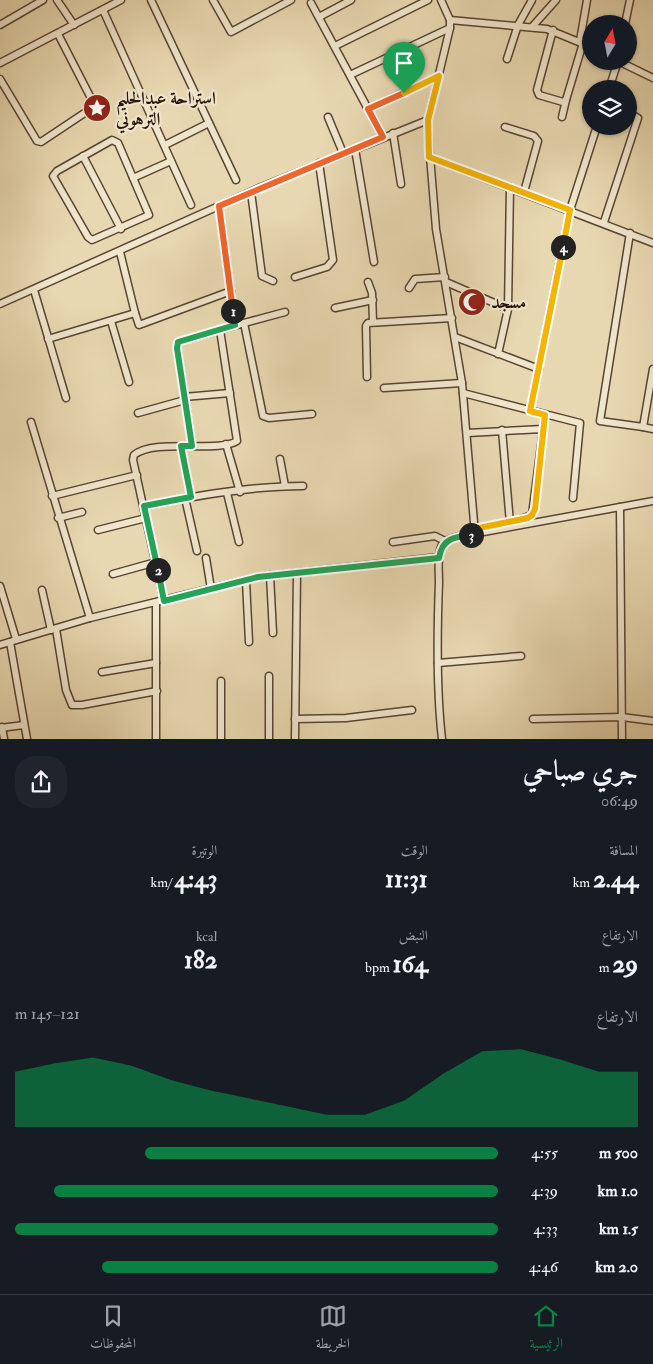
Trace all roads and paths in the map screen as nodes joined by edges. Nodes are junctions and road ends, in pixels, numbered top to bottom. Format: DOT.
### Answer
graph roads {
  1 [pos="43,0"];
  2 [pos="57,0"];
  3 [pos="121,0"];
  4 [pos="151,0"];
  5 [pos="213,0"];
  6 [pos="291,0"];
  7 [pos="351,0"];
  8 [pos="428,0"];
  9 [pos="441,0"];
  10 [pos="532,0"];
  11 [pos="556,0"];
  12 [pos="587,0"];
  13 [pos="630,0"];
  14 [pos="311,3"];
  15 [pos="103,10"];
  16 [pos="627,15"];
  17 [pos="319,16"];
  18 [pos="450,20"];
  19 [pos="0,25"];
  20 [pos="74,25"];
  21 [pos="518,25"];
  22 [pos="532,26"];
  23 [pos="450,28"];
  24 [pos="553,30"];
  25 [pos="58,34"];
  26 [pos="581,42"];
  27 [pos="335,46"];
  28 [pos="507,59"];
  29 [pos="0,64"];
  30 [pos="637,70"];
  31 [pos="350,75"];
  32 [pos="439,76"];
  33 [pos="653,78"];
  34 [pos="0,79"];
  35 [pos="566,100"];
  36 [pos="368,109"];
  37 [pos="328,117"];
  38 [pos="562,117"];
  39 [pos="428,120"];
  40 [pos="209,123"];
  41 [pos="504,127"];
  42 [pos="393,133"];
  43 [pos="594,135"];
  44 [pos="632,135"];
  45 [pos="383,137"];
  46 [pos="165,145"];
  47 [pos="355,149"];
  48 [pos="342,153"];
  49 [pos="83,156"];
  50 [pos="429,157"];
  51 [pos="171,161"];
  52 [pos="319,163"];
  53 [pos="133,178"];
  54 [pos="236,180"];
  55 [pos="401,184"];
  56 [pos="510,187"];
  57 [pos="251,192"];
  58 [pos="524,192"];
  59 [pos="192,205"];
  60 [pos="219,206"];
  61 [pos="570,210"];
  62 [pos="604,222"];
  63 [pos="121,229"];
  64 [pos="630,233"];
  65 [pos="653,243"];
  66 [pos="120,252"];
  67 [pos="374,262"];
  68 [pos="295,277"];
  69 [pos="445,279"];
  70 [pos="273,281"];
  71 [pos="368,282"];
  72 [pos="409,288"];
  73 [pos="34,290"];
  74 [pos="231,291"];
  75 [pos="372,300"];
  76 [pos="0,304"];
  77 [pos="336,308"];
  78 [pos="508,309"];
  79 [pos="285,312"];
  80 [pos="134,313"];
  81 [pos="452,318"];
  82 [pos="111,321"];
  83 [pos="374,321"];
  84 [pos="244,323"];
  85 [pos="235,325"];
  86 [pos="220,330"];
  87 [pos="455,337"];
  88 [pos="48,339"];
  89 [pos="498,354"];
  90 [pos="539,369"];
  91 [pos="653,369"];
  92 [pos="367,377"];
  93 [pos="129,382"];
  94 [pos="462,383"];
  95 [pos="384,388"];
  96 [pos="230,393"];
  97 [pos="463,393"];
  98 [pos="66,398"];
  99 [pos="185,399"];
  100 [pos="530,411"];
  101 [pos="138,413"];
  102 [pos="312,414"];
  103 [pos="545,415"];
  104 [pos="31,422"];
  105 [pos="643,427"];
  106 [pos="543,429"];
  107 [pos="653,429"];
  108 [pos="502,430"];
  109 [pos="467,433"];
  110 [pos="226,444"];
  111 [pos="181,446"];
  112 [pos="192,446"];
  113 [pos="280,459"];
  114 [pos="136,475"];
  115 [pos="285,486"];
  116 [pos="303,486"];
  117 [pos="240,492"];
  118 [pos="227,493"];
  119 [pos="52,496"];
  120 [pos="188,498"];
  121 [pos="573,498"];
  122 [pos="653,501"];
  123 [pos="144,506"];
  124 [pos="620,507"];
  125 [pos="82,512"];
  126 [pos="58,518"];
  127 [pos="146,518"];
  128 [pos="510,523"];
  129 [pos="98,530"];
  130 [pos="474,531"];
  131 [pos="446,541"];
  132 [pos="239,542"];
  133 [pos="393,542"];
  134 [pos="197,551"];
  135 [pos="206,558"];
  136 [pos="439,558"];
  137 [pos="156,562"];
  138 [pos="297,573"];
  139 [pos="113,574"];
  140 [pos="270,575"];
  141 [pos="246,581"];
  142 [pos="0,586"];
  143 [pos="211,589"];
  144 [pos="42,590"];
  145 [pos="164,601"];
  146 [pos="156,603"];
  147 [pos="90,618"];
  148 [pos="53,629"];
  149 [pos="273,633"];
  150 [pos="13,640"];
  151 [pos="249,642"];
  152 [pos="0,646"];
  153 [pos="521,656"];
  154 [pos="156,663"];
  155 [pos="438,663"];
  156 [pos="102,672"];
  157 [pos="269,676"];
  158 [pos="221,681"];
  159 [pos="157,691"];
  160 [pos="412,710"];
  161 [pos="622,717"];
  162 [pos="295,719"];
  163 [pos="534,719"];
  164 [pos="653,721"];
  165 [pos="24,724"];
  166 [pos="1,727"];
  167 [pos="4,739"];
  168 [pos="27,739"];
  169 [pos="156,739"];
  170 [pos="221,739"];
  171 [pos="269,739"];
  172 [pos="295,739"];
  173 [pos="442,739"];
  174 [pos="622,739"];
  1 -- 19 [label="street"];
  2 -- 20 [label="street"];
  3 -- 15 [label="street"];
  4 -- 40 [label="street"];
  5 -- 6 [label="street"];
  7 -- 17 [label="street"];
  8 -- 27 [label="street"];
  9 -- 18 [label="street"];
  10 -- 21 [label="street"];
  11 -- 22 [label="street"];
  12 -- 26 [label="street"];
  13 -- 16 [label="street"];
  14 -- 17 [label="street"];
  15 -- 20 [label="street"];
  15 -- 46 [label="street"];
  17 -- 27 [label="street"];
  18 -- 21 [label="street"];
  18 -- 23 [label="street"];
  20 -- 25 [label="street"];
  21 -- 22 [label="street"];
  21 -- 28 [label="street"];
  22 -- 24 [label="street"];
  23 -- 31 [label="street"];
  23 -- 32 [label="street"];
  24 -- 26 [label="street"];
  24 -- 35 [label="street"];
  25 -- 29 [label="street"];
  25 -- 34 [label="street"];
  26 -- 35 [label="street"];
  27 -- 31 [label="street"];
  30 -- 33 [label="street"];
  31 -- 36 [label="street"];
  32 -- 36 [label="street"];
  32 -- 39 [label="street"];
  35 -- 38 [label="street"];
  36 -- 45 [label="street"];
  37 -- 48 [label="street"];
  39 -- 42 [label="street"];
  39 -- 50 [label="street"];
  40 -- 46 [label="street"];
  40 -- 54 [label="street"];
  41 -- 58 [label="street"];
  42 -- 45 [label="street"];
  42 -- 55 [label="street"];
  43 -- 61 [label="street"];
  44 -- 62 [label="street"];
  45 -- 47 [label="street"];
  46 -- 51 [label="street"];
  47 -- 48 [label="street"];
  47 -- 67 [label="street"];
  48 -- 52 [label="street"];
  49 -- 53 [label="street"];
  49 -- 63 [label="street"];
  49 -- 63 [label="street"];
  50 -- 56 [label="street"];
  50 -- 69 [label="street"];
  51 -- 53 [label="street"];
  51 -- 59 [label="street"];
  52 -- 57 [label="street"];
  52 -- 68 [label="street"];
  53 -- 63 [label="street"];
  56 -- 58 [label="street"];
  56 -- 78 [label="street"];
  57 -- 60 [label="street"];
  57 -- 70 [label="street"];
  58 -- 61 [label="street"];
  60 -- 66 [label="street"];
  60 -- 74 [label="street"];
  61 -- 62 [label="street"];
  61 -- 90 [label="street"];
  62 -- 64 [label="street"];
  64 -- 65 [label="street"];
  64 -- 105 [label="street"];
  66 -- 73 [label="street"];
  66 -- 80 [label="street"];
  69 -- 72 [label="street"];
  69 -- 78 [label="street"];
  69 -- 81 [label="street"];
  71 -- 75 [label="street"];
  73 -- 76 [label="street"];
  73 -- 88 [label="street"];
  74 -- 80 [label="street"];
  74 -- 85 [label="street"];
  75 -- 77 [label="street"];
  75 -- 83 [label="street"];
  78 -- 89 [label="street"];
  79 -- 84 [label="street"];
  80 -- 82 [label="street"];
  81 -- 83 [label="street"];
  81 -- 87 [label="street"];
  82 -- 88 [label="street"];
  82 -- 93 [label="street"];
  83 -- 92 [label="street"];
  84 -- 85 [label="street"];
  84 -- 102 [label="street"];
  85 -- 86 [label="street"];
  86 -- 96 [label="street"];
  86 -- 99 [label="street"];
  87 -- 89 [label="street"];
  87 -- 94 [label="street"];
  88 -- 98 [label="street"];
  89 -- 90 [label="street"];
  90 -- 100 [label="street"];
  91 -- 105 [label="street"];
  94 -- 95 [label="street"];
  94 -- 97 [label="street"];
  96 -- 99 [label="street"];
  96 -- 110 [label="street"];
  97 -- 100 [label="street"];
  97 -- 109 [label="street"];
  99 -- 101 [label="street"];
  99 -- 112 [label="street"];
  100 -- 103 [label="street"];
  103 -- 106 [label="street"];
  103 -- 121 [label="street"];
  104 -- 119 [label="street"];
  105 -- 107 [label="street"];
  106 -- 108 [label="street"];
  106 -- 128 [label="street"];
  108 -- 109 [label="street"];
  108 -- 128 [label="street"];
  109 -- 130 [label="street"];
  110 -- 112 [label="street"];
  110 -- 117 [label="street"];
  111 -- 112 [label="street"];
  111 -- 114 [label="street"];
  111 -- 120 [label="street"];
  113 -- 115 [label="street"];
  114 -- 119 [label="street"];
  114 -- 123 [label="street"];
  115 -- 116 [label="street"];
  115 -- 117 [label="street"];
  117 -- 118 [label="street"];
  118 -- 120 [label="street"];
  118 -- 132 [label="street"];
  119 -- 126 [label="street"];
  120 -- 123 [label="street"];
  120 -- 134 [label="street"];
  122 -- 124 [label="street"];
  123 -- 127 [label="street"];
  124 -- 130 [label="street"];
  124 -- 161 [label="street"];
  125 -- 126 [label="street"];
  126 -- 147 [label="street"];
  127 -- 129 [label="street"];
  127 -- 137 [label="street"];
  128 -- 130 [label="street"];
  130 -- 131 [label="street"];
  131 -- 133 [label="street"];
  131 -- 136 [label="street"];
  135 -- 143 [label="street"];
  136 -- 138 [label="street"];
  136 -- 155 [label="street"];
  137 -- 139 [label="street"];
  137 -- 145 [label="street"];
  138 -- 140 [label="street"];
  138 -- 162 [label="street"];
  140 -- 141 [label="street"];
  140 -- 149 [label="street"];
  141 -- 143 [label="street"];
  141 -- 151 [label="street"];
  142 -- 150 [label="street"];
  143 -- 145 [label="street"];
  144 -- 148 [label="street"];
  145 -- 146 [label="street"];
  146 -- 147 [label="street"];
  146 -- 154 [label="street"];
  147 -- 148 [label="street"];
  148 -- 150 [label="street"];
  148 -- 159 [label="street"];
  150 -- 152 [label="street"];
  150 -- 165 [label="street"];
  153 -- 155 [label="street"];
  154 -- 156 [label="street"];
  154 -- 159 [label="street"];
  155 -- 173 [label="street"];
  157 -- 171 [label="street"];
  158 -- 170 [label="street"];
  159 -- 169 [label="street"];
  160 -- 162 [label="street"];
  161 -- 163 [label="street"];
  161 -- 164 [label="street"];
  161 -- 174 [label="street"];
  162 -- 172 [label="street"];
  165 -- 166 [label="street"];
  165 -- 168 [label="street"];
  166 -- 167 [label="street"];
}
